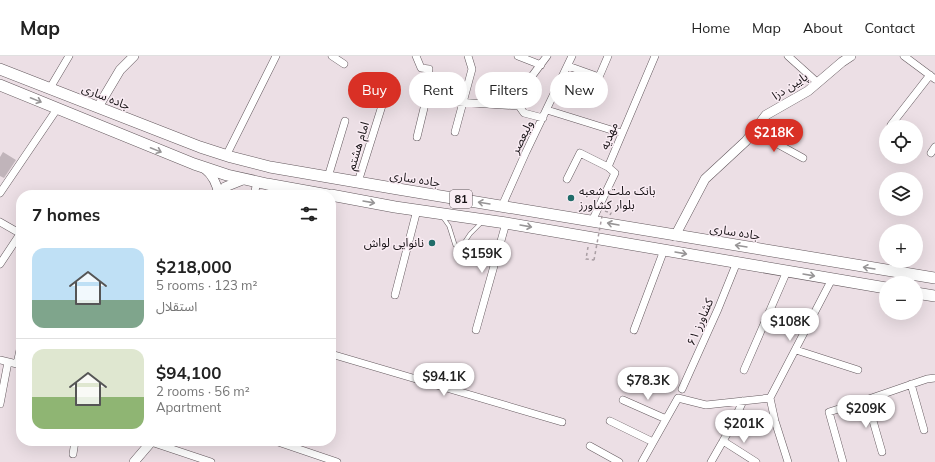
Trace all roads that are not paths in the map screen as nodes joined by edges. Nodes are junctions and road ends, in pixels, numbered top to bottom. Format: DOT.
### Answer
graph roads {
  1 [pos="69,56"];
  2 [pos="134,56"];
  3 [pos="276,56"];
  4 [pos="332,56"];
  5 [pos="416,56"];
  6 [pos="468,56"];
  7 [pos="518,56"];
  8 [pos="547,56"];
  9 [pos="572,56"];
  10 [pos="608,56"];
  11 [pos="655,56"];
  12 [pos="788,56"];
  13 [pos="851,56"];
  14 [pos="904,56"];
  15 [pos="838,59"];
  16 [pos="344,64"];
  17 [pos="542,65"];
  18 [pos="568,66"];
  19 [pos="0,69"];
  20 [pos="429,72"];
  21 [pos="536,72"];
  22 [pos="932,77"];
  23 [pos="818,83"];
  24 [pos="0,86"];
  25 [pos="467,86"];
  26 [pos="50,88"];
  27 [pos="98,107"];
  28 [pos="381,108"];
  29 [pos="424,108"];
  30 [pos="461,108"];
  31 [pos="520,108"];
  32 [pos="57,109"];
  33 [pos="547,110"];
  34 [pos="543,118"];
  35 [pos="895,120"];
  36 [pos="345,121"];
  37 [pos="754,131"];
  38 [pos="455,132"];
  39 [pos="621,133"];
  40 [pos="417,137"];
  41 [pos="226,156"];
  42 [pos="803,158"];
  43 [pos="204,167"];
  44 [pos="608,167"];
  45 [pos="328,177"];
  46 [pos="245,179"];
  47 [pos="567,179"];
  48 [pos="258,182"];
  49 [pos="358,182"];
  50 [pos="218,190"];
  51 [pos="223,190"];
  52 [pos="256,190"];
  53 [pos="289,190"];
  54 [pos="0,193"];
  55 [pos="336,196"];
  56 [pos="502,206"];
  57 [pos="418,210"];
  58 [pos="440,213"];
  59 [pos="597,215"];
  60 [pos="485,220"];
  61 [pos="0,222"];
  62 [pos="506,223"];
  63 [pos="16,231"];
  64 [pos="675,236"];
  65 [pos="16,241"];
  66 [pos="664,250"];
  67 [pos="737,262"];
  68 [pos="0,264"];
  69 [pos="787,271"];
  70 [pos="935,278"];
  71 [pos="832,279"];
  72 [pos="879,287"];
  73 [pos="923,294"];
  74 [pos="395,295"];
  75 [pos="935,296"];
  76 [pos="476,330"];
  77 [pos="634,330"];
  78 [pos="796,350"];
  79 [pos="336,355"];
  80 [pos="0,360"];
  81 [pos="8,362"];
  82 [pos="16,364"];
  83 [pos="744,370"];
  84 [pos="858,370"];
  85 [pos="935,378"];
  86 [pos="911,384"];
  87 [pos="682,389"];
  88 [pos="770,398"];
  89 [pos="623,400"];
  90 [pos="867,400"];
  91 [pos="743,401"];
  92 [pos="0,404"];
  93 [pos="666,419"];
  94 [pos="610,421"];
  95 [pos="562,422"];
  96 [pos="924,430"];
  97 [pos="723,441"];
  98 [pos="653,442"];
  99 [pos="74,446"];
  100 [pos="148,446"];
  101 [pos="163,446"];
  102 [pos="290,446"];
  103 [pos="590,446"];
  104 [pos="882,452"];
  105 [pos="73,454"];
  106 [pos="134,462"];
  107 [pos="211,462"];
  108 [pos="337,462"];
  109 [pos="619,462"];
  110 [pos="642,462"];
  111 [pos="711,462"];
  112 [pos="756,462"];
  113 [pos="788,462"];
  114 [pos="843,462"];
  1 -- 26 [label="street"];
  2 -- 27 [label="street"];
  3 -- 41 [label="street"];
  4 -- 16 [label="street"];
  5 -- 20 [label="street"];
  6 -- 25 [label="street"];
  7 -- 17 [label="street"];
  8 -- 17 [label="street"];
  9 -- 18 [label="street, ولیعصر"];
  10 -- 18 [label="street"];
  11 -- 39 [label="street, مهدیه"];
  12 -- 23 [label="street"];
  13 -- 15 [label="street, پایین دزا"];
  14 -- 22 [label="street"];
  15 -- 23 [label="street, پایین دزا"];
  17 -- 21 [label="street"];
  18 -- 33 [label="street, ولیعصر"];
  19 -- 26 [label="highway, جاده ساری / 81"];
  22 -- 35 [label="street"];
  23 -- 37 [label="street, پایین دزا"];
  24 -- 32 [label="highway, 81, one-way"];
  26 -- 27 [label="highway, جاده ساری / 81"];
  27 -- 41 [label="highway, جاده ساری / 81"];
  28 -- 49 [label="street, امام هشتم"];
  29 -- 40 [label="street"];
  30 -- 38 [label="street"];
  31 -- 34 [label="street"];
  32 -- 43 [label="highway, 81, one-way"];
  32 -- 54 [label="street"];
  33 -- 34 [label="street, ولیعصر"];
  33 -- 39 [label="street"];
  34 -- 56 [label="street, ولیعصر"];
  36 -- 45 [label="street"];
  37 -- 42 [label="street"];
  37 -- 64 [label="street, پایین دزا"];
  39 -- 44 [label="street, مهدیه"];
  41 -- 45 [label="highway, جاده ساری / 81"];
  43 -- 46 [label="highway, 81"];
  43 -- 50 [label="street"];
  44 -- 47 [label="street"];
  44 -- 59 [label="street, مهدیه"];
  45 -- 49 [label="highway, جاده ساری / 81"];
  46 -- 48 [label="highway, 81"];
  46 -- 51 [label="street"];
  48 -- 52 [label="street"];
  48 -- 53 [label="highway, 81"];
  56 -- 49 [label="highway, جاده ساری / 81, one-way"];
  55 -- 57 [label="highway, 81, one-way"];
  56 -- 59 [label="highway, جاده ساری / 81"];
  57 -- 58 [label="highway, 81"];
  57 -- 74 [label="street"];
  58 -- 60 [label="highway, 81"];
  58 -- 60 [label="lane"];
  64 -- 59 [label="highway, جاده ساری / 81, one-way"];
  60 -- 62 [label="highway, 81"];
  61 -- 63 [label="street"];
  62 -- 66 [label="highway, 81, one-way"];
  62 -- 76 [label="street"];
  70 -- 64 [label="highway, جاده ساری / 81, one-way"];
  65 -- 68 [label="street"];
  66 -- 67 [label="highway, 81, one-way"];
  66 -- 77 [label="street"];
  67 -- 69 [label="highway, 81"];
  67 -- 87 [label="street, کشاورز ۶۱"];
  69 -- 71 [label="highway, 81, one-way"];
  69 -- 83 [label="street"];
  71 -- 72 [label="highway, 81"];
  71 -- 78 [label="street"];
  73 -- 75 [label="highway"];
  78 -- 84 [label="street"];
  78 -- 88 [label="street"];
  79 -- 95 [label="street"];
  80 -- 81 [label="street"];
  81 -- 82 [label="street"];
  81 -- 92 [label="street"];
  85 -- 86 [label="street"];
  86 -- 90 [label="street"];
  86 -- 96 [label="street"];
  88 -- 91 [label="street"];
  88 -- 113 [label="street"];
  89 -- 93 [label="street"];
  90 -- 104 [label="street"];
  90 -- 114 [label="street"];
  91 -- 93 [label="street"];
  91 -- 97 [label="street"];
  93 -- 98 [label="street"];
  94 -- 98 [label="street"];
  97 -- 111 [label="street"];
  97 -- 112 [label="street"];
  98 -- 110 [label="street"];
  99 -- 105 [label="street"];
  100 -- 106 [label="street"];
  101 -- 107 [label="street"];
  102 -- 108 [label="street"];
  103 -- 109 [label="street"];
}
